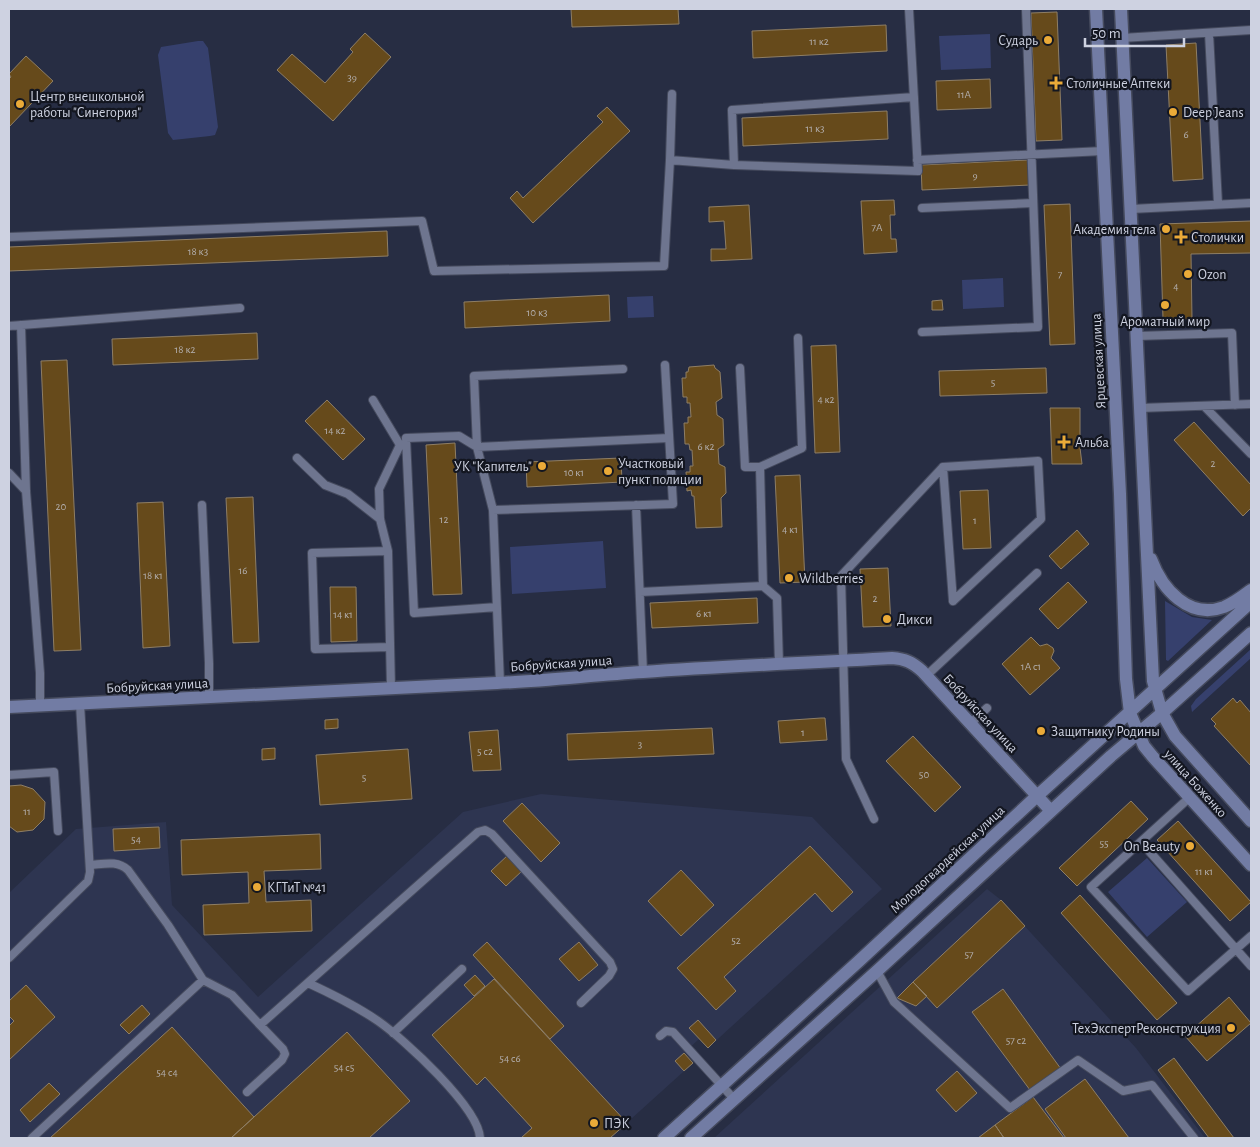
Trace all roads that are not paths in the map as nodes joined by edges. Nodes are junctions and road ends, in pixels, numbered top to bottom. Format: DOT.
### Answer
graph roads {
  1 [pos="909,9"];
  2 [pos="1026,9"];
  3 [pos="1096,9"];
  4 [pos="1121,9"];
  5 [pos="1251,30"];
  6 [pos="1209,33"];
  7 [pos="1122,38"];
  8 [pos="672,94"];
  9 [pos="914,97"];
  10 [pos="1103,151"];
  11 [pos="1031,155"];
  12 [pos="670,160"];
  13 [pos="917,160"];
  14 [pos="734,165"];
  15 [pos="1033,203"];
  16 [pos="1251,203"];
  17 [pos="1218,204"];
  18 [pos="922,208"];
  19 [pos="1130,209"];
  20 [pos="9,237"];
  21 [pos="240,308"];
  22 [pos="21,325"];
  23 [pos="9,326"];
  24 [pos="922,332"];
  25 [pos="1137,336"];
  26 [pos="798,338"];
  27 [pos="666,364"];
  28 [pos="740,368"];
  29 [pos="623,369"];
  30 [pos="373,400"];
  31 [pos="1251,404"];
  32 [pos="1235,405"];
  33 [pos="1204,406"];
  34 [pos="1140,408"];
  35 [pos="669,438"];
  36 [pos="477,447"];
  37 [pos="1251,454"];
  38 [pos="297,458"];
  39 [pos="760,467"];
  40 [pos="942,467"];
  41 [pos="9,473"];
  42 [pos="26,491"];
  43 [pos="202,505"];
  44 [pos="636,505"];
  45 [pos="493,510"];
  46 [pos="380,519"];
  47 [pos="388,551"];
  48 [pos="1148,551"];
  49 [pos="1037,573"];
  50 [pos="763,586"];
  51 [pos="1251,590"];
  52 [pos="640,592"];
  53 [pos="1251,602"];
  54 [pos="497,607"];
  55 [pos="1251,634"];
  56 [pos="390,647"];
  57 [pos="844,661"];
  58 [pos="779,664"];
  59 [pos="644,672"];
  60 [pos="926,676"];
  61 [pos="500,683"];
  62 [pos="391,689"];
  63 [pos="1155,690"];
  64 [pos="209,697"];
  65 [pos="80,704"];
  66 [pos="40,706"];
  67 [pos="9,707"];
  68 [pos="987,708"];
  69 [pos="1130,712"];
  70 [pos="1162,713"];
  71 [pos="970,724"];
  72 [pos="1138,733"];
  73 [pos="9,775"];
  74 [pos="1037,796"];
  75 [pos="1189,798"];
  76 [pos="1051,811"];
  77 [pos="874,819"];
  78 [pos="1251,821"];
  79 [pos="58,831"];
  80 [pos="1141,842"];
  81 [pos="90,865"];
  82 [pos="1251,866"];
  83 [pos="1251,936"];
  84 [pos="1236,949"];
  85 [pos="9,958"];
  86 [pos="1251,966"];
  87 [pos="462,969"];
  88 [pos="877,971"];
  89 [pos="203,980"];
  90 [pos="308,983"];
  91 [pos="581,1003"];
  92 [pos="260,1025"];
  93 [pos="393,1033"];
  94 [pos="660,1036"];
  95 [pos="722,1085"];
  96 [pos="247,1092"];
  97 [pos="734,1099"];
  98 [pos="32,1138"];
  99 [pos="480,1138"];
  100 [pos="664,1138"];
  101 [pos="691,1138"];
  102 [pos="1194,1138"];
  1 -- 9 [label="lane"];
  2 -- 11 [label="lane"];
  3 -- 10 [label="main road, Ярцевская улица"];
  4 -- 7 [label="main road"];
  5 -- 6 [label="lane"];
  6 -- 7 [label="lane"];
  6 -- 17 [label="lane"];
  7 -- 19 [label="main road"];
  8 -- 12 [label="lane"];
  9 -- 13 [label="lane"];
  9 -- 14 [label="lane"];
  10 -- 11 [label="lane"];
  10 -- 69 [label="main road, Ярцевская улица"];
  11 -- 13 [label="lane"];
  11 -- 15 [label="lane"];
  12 -- 14 [label="lane"];
  12 -- 20 [label="lane"];
  13 -- 14 [label="lane"];
  15 -- 18 [label="lane"];
  15 -- 24 [label="lane"];
  16 -- 17 [label="lane"];
  17 -- 19 [label="lane"];
  19 -- 25 [label="main road"];
  21 -- 22 [label="lane"];
  22 -- 23 [label="lane"];
  22 -- 42 [label="lane"];
  25 -- 32 [label="lane"];
  25 -- 34 [label="main road"];
  26 -- 39 [label="lane"];
  27 -- 35 [label="lane"];
  28 -- 39 [label="lane"];
  29 -- 36 [label="lane"];
  30 -- 46 [label="lane"];
  31 -- 32 [label="lane"];
  32 -- 33 [label="lane"];
  33 -- 34 [label="lane"];
  33 -- 37 [label="lane"];
  34 -- 48 [label="main road"];
  35 -- 36 [label="lane"];
  35 -- 44 [label="lane"];
  36 -- 45 [label="lane"];
  36 -- 54 [label="lane"];
  38 -- 46 [label="lane"];
  39 -- 50 [label="lane"];
  40 -- 40 [label="lane"];
  40 -- 57 [label="lane"];
  41 -- 42 [label="lane"];
  42 -- 66 [label="lane"];
  43 -- 64 [label="lane"];
  44 -- 45 [label="lane"];
  44 -- 52 [label="lane"];
  45 -- 54 [label="lane"];
  46 -- 47 [label="lane"];
  47 -- 56 [label="lane"];
  47 -- 56 [label="lane"];
  48 -- 51 [label="main road"];
  48 -- 63 [label="main road"];
  49 -- 60 [label="lane"];
  50 -- 52 [label="lane"];
  50 -- 58 [label="lane"];
  52 -- 59 [label="lane"];
  53 -- 63 [label="main road, Молодогвардейская улица"];
  54 -- 61 [label="lane"];
  55 -- 70 [label="main road"];
  56 -- 62 [label="lane"];
  57 -- 58 [label="main road, Бобруйская улица"];
  57 -- 60 [label="main road, Бобруйская улица"];
  57 -- 77 [label="lane"];
  58 -- 59 [label="main road, Бобруйская улица"];
  59 -- 61 [label="main road, Бобруйская улица"];
  60 -- 71 [label="main road, Бобруйская улица"];
  61 -- 62 [label="main road, Бобруйская улица"];
  62 -- 64 [label="main road, Бобруйская улица"];
  63 -- 69 [label="main road, Молодогвардейская улица"];
  63 -- 70 [label="main road, улица Боженко"];
  64 -- 65 [label="main road, Бобруйская улица"];
  65 -- 66 [label="main road, Бобруйская улица"];
  65 -- 81 [label="lane"];
  66 -- 67 [label="main road, Бобруйская улица"];
  68 -- 71 [label="lane"];
  69 -- 72 [label="main road, улица Боженко"];
  69 -- 74 [label="main road, Молодогвардейская улица"];
  70 -- 72 [label="main road"];
  70 -- 78 [label="main road, улица Боженко"];
  71 -- 74 [label="main road, Бобруйская улица"];
  72 -- 75 [label="main road, улица Боженко"];
  72 -- 76 [label="main road"];
  73 -- 79 [label="lane"];
  74 -- 76 [label="main road, Бобруйская улица"];
  74 -- 95 [label="main road, Молодогвардейская улица"];
  75 -- 80 [label="lane"];
  75 -- 82 [label="main road, улица Боженко"];
  76 -- 88 [label="main road"];
  80 -- 84 [label="lane"];
  80 -- 84 [label="lane"];
  81 -- 85 [label="lane"];
  81 -- 89 [label="lane"];
  83 -- 84 [label="lane"];
  84 -- 86 [label="lane"];
  87 -- 93 [label="lane"];
  88 -- 97 [label="main road"];
  88 -- 102 [label="lane"];
  89 -- 92 [label="lane"];
  89 -- 98 [label="lane"];
  90 -- 91 [label="lane"];
  90 -- 92 [label="lane"];
  90 -- 93 [label="lane"];
  92 -- 96 [label="lane"];
  93 -- 99 [label="lane"];
  94 -- 95 [label="lane"];
  95 -- 97 [label="lane"];
  95 -- 100 [label="main road, Молодогвардейская улица"];
  97 -- 101 [label="main road"];
}
